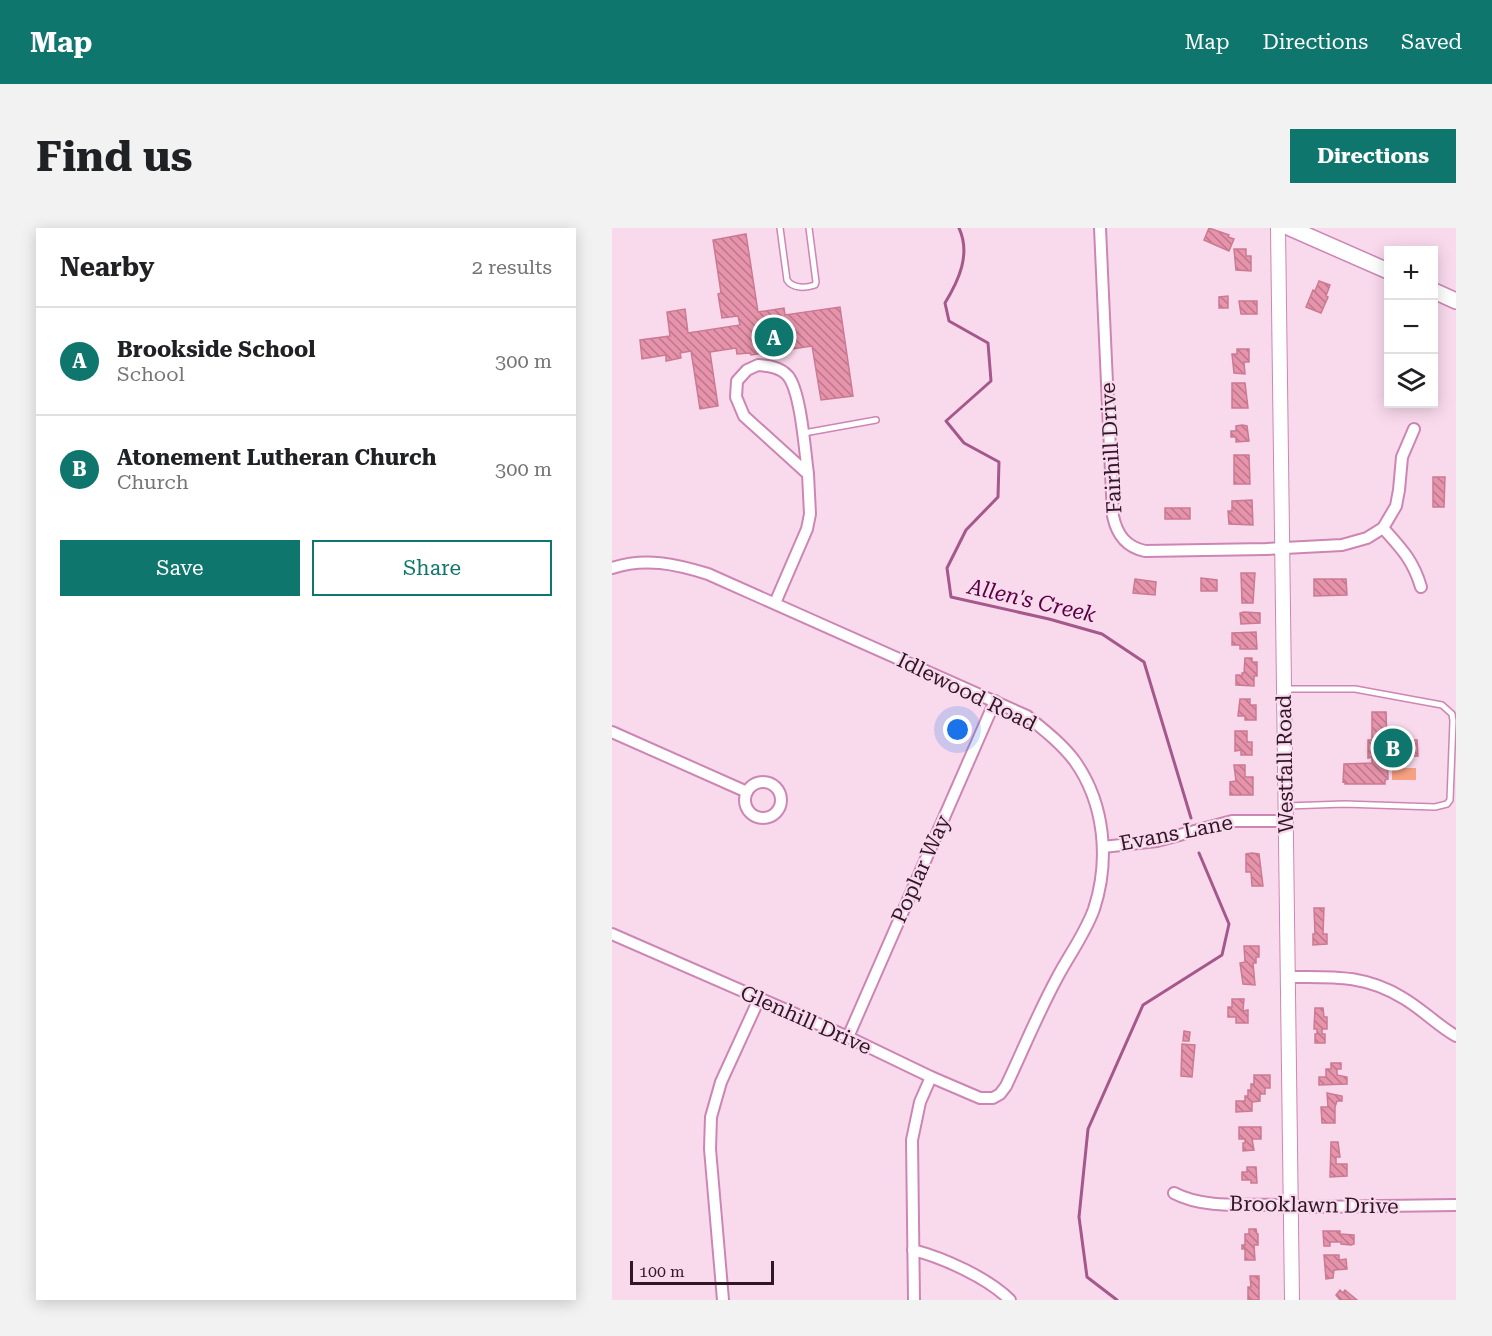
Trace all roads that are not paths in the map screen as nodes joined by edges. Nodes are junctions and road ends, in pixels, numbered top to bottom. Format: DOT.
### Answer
graph roads {
  1 [pos="780,228"];
  2 [pos="809,228"];
  3 [pos="1100,228"];
  4 [pos="1278,228"];
  5 [pos="1290,228"];
  6 [pos="1384,269"];
  7 [pos="1438,293"];
  8 [pos="1456,301"];
  9 [pos="876,420"];
  10 [pos="1414,429"];
  11 [pos="802,433"];
  12 [pos="808,474"];
  13 [pos="1383,528"];
  14 [pos="1283,548"];
  15 [pos="612,568"];
  16 [pos="1421,587"];
  17 [pos="775,603"];
  18 [pos="1284,689"];
  19 [pos="995,701"];
  20 [pos="612,732"];
  21 [pos="747,792"];
  22 [pos="1286,806"];
  23 [pos="1286,821"];
  24 [pos="1103,847"];
  25 [pos="612,934"];
  26 [pos="1288,977"];
  27 [pos="759,999"];
  28 [pos="1456,1035"];
  29 [pos="848,1037"];
  30 [pos="931,1077"];
  31 [pos="1000,1094"];
  32 [pos="1174,1192"];
  33 [pos="1290,1204"];
  34 [pos="1456,1205"];
  35 [pos="914,1250"];
  36 [pos="723,1300"];
  37 [pos="914,1300"];
  38 [pos="1011,1300"];
  39 [pos="1292,1300"];
  1 -- 2 [label="lane"];
  3 -- 14 [label="street, Fairhill Drive"];
  4 -- 14 [label="street, Westfall Road"];
  5 -- 6 [label="main road"];
  7 -- 8 [label="main road"];
  9 -- 11 [label="lane"];
  10 -- 13 [label="street"];
  11 -- 12 [label="street"];
  11 -- 12 [label="street"];
  12 -- 17 [label="street"];
  13 -- 14 [label="street, Fairhill Drive"];
  13 -- 16 [label="street"];
  14 -- 18 [label="street, Westfall Road"];
  15 -- 17 [label="street, Idlewood Road"];
  17 -- 19 [label="street, Idlewood Road"];
  18 -- 22 [label="street, Westfall Road"];
  18 -- 22 [label="lane"];
  19 -- 24 [label="street, Idlewood Road"];
  19 -- 29 [label="street, Poplar Way"];
  20 -- 21 [label="street"];
  22 -- 23 [label="street, Westfall Road"];
  23 -- 24 [label="street, Evans Lane"];
  23 -- 26 [label="street, Westfall Road"];
  24 -- 31 [label="street, Idlewood Road"];
  25 -- 27 [label="street, Glenhill Drive"];
  26 -- 28 [label="street"];
  26 -- 33 [label="street, Westfall Road"];
  27 -- 29 [label="street, Glenhill Drive"];
  27 -- 36 [label="street"];
  29 -- 30 [label="street, Glenhill Drive"];
  30 -- 31 [label="street, Glenhill Drive"];
  30 -- 35 [label="street"];
  32 -- 33 [label="street, Brooklawn Drive"];
  33 -- 34 [label="street, Brooklawn Drive"];
  33 -- 39 [label="street, Westfall Road"];
  35 -- 37 [label="street"];
  35 -- 38 [label="street"];
}
